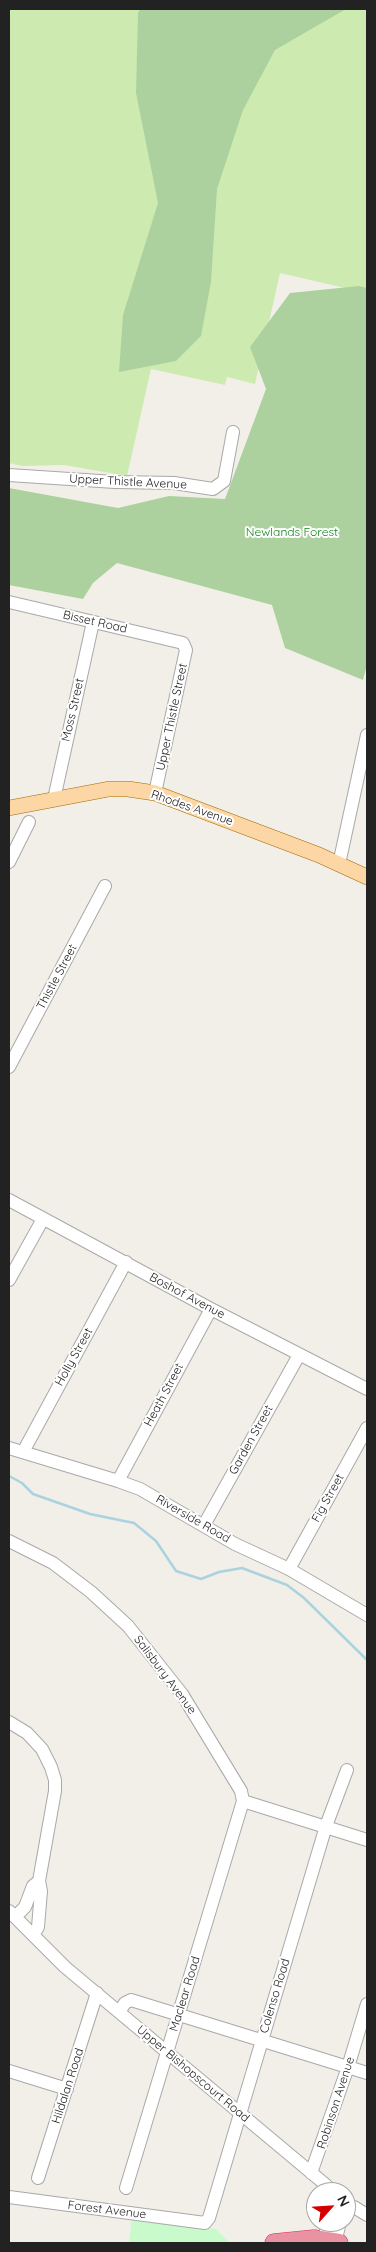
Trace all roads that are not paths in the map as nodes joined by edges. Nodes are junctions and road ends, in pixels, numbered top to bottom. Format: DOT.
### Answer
graph roads {
  1 [pos="233,432"];
  2 [pos="9,475"];
  3 [pos="9,602"];
  4 [pos="93,622"];
  5 [pos="181,642"];
  6 [pos="367,735"];
  7 [pos="155,793"];
  8 [pos="54,798"];
  9 [pos="9,808"];
  10 [pos="29,822"];
  11 [pos="9,862"];
  12 [pos="339,864"];
  13 [pos="367,877"];
  14 [pos="105,886"];
  15 [pos="9,1067"];
  16 [pos="9,1200"];
  17 [pos="43,1218"];
  18 [pos="126,1262"];
  19 [pos="9,1280"];
  20 [pos="211,1309"];
  21 [pos="299,1354"];
  22 [pos="367,1389"];
  23 [pos="367,1428"];
  24 [pos="9,1448"];
  25 [pos="22,1452"];
  26 [pos="118,1481"];
  27 [pos="204,1525"];
  28 [pos="9,1541"];
  29 [pos="289,1569"];
  30 [pos="367,1615"];
  31 [pos="9,1722"];
  32 [pos="347,1770"];
  33 [pos="243,1801"];
  34 [pos="326,1826"];
  35 [pos="367,1840"];
  36 [pos="39,1881"];
  37 [pos="12,1914"];
  38 [pos="33,1935"];
  39 [pos="97,1993"];
  40 [pos="367,2004"];
  41 [pos="119,2012"];
  42 [pos="179,2014"];
  43 [pos="262,2040"];
  44 [pos="167,2053"];
  45 [pos="348,2067"];
  46 [pos="9,2071"];
  47 [pos="367,2073"];
  48 [pos="66,2089"];
  49 [pos="240,2113"];
  50 [pos="38,2178"];
  51 [pos="318,2182"];
  52 [pos="126,2188"];
  53 [pos="9,2197"];
  54 [pos="356,2207"];
  55 [pos="367,2215"];
  56 [pos="205,2223"];
  57 [pos="274,2243"];
  58 [pos="331,2243"];
  1 -- 2 [label="street, Upper Thistle Avenue"];
  3 -- 4 [label="street, Bisset Road"];
  4 -- 5 [label="street, Bisset Road"];
  4 -- 8 [label="street, Moss Street"];
  5 -- 7 [label="street, Upper Thistle Street"];
  6 -- 12 [label="street"];
  7 -- 8 [label="main road, Rhodes Avenue"];
  7 -- 12 [label="main road, Rhodes Avenue"];
  8 -- 9 [label="main road, Rhodes Avenue"];
  10 -- 11 [label="street"];
  12 -- 13 [label="main road, Rhodes Avenue"];
  14 -- 15 [label="street, Thistle Street"];
  16 -- 17 [label="street, Boshof Avenue"];
  17 -- 18 [label="street, Boshof Avenue"];
  17 -- 19 [label="street"];
  18 -- 20 [label="street, Boshof Avenue"];
  18 -- 25 [label="street, Holly Street"];
  20 -- 21 [label="street, Boshof Avenue"];
  20 -- 26 [label="street, Heath Street"];
  21 -- 22 [label="street, Boshof Avenue"];
  21 -- 27 [label="street, Garden Street"];
  23 -- 29 [label="street, Fig Street"];
  24 -- 25 [label="street, Riverside Road"];
  25 -- 26 [label="street, Riverside Road"];
  26 -- 27 [label="street, Riverside Road"];
  27 -- 29 [label="street, Riverside Road"];
  28 -- 33 [label="street, Salisbury Avenue"];
  29 -- 30 [label="street, Riverside Road"];
  31 -- 36 [label="street"];
  32 -- 34 [label="street, Colenso Road"];
  33 -- 34 [label="street"];
  33 -- 42 [label="street, Maclear Road"];
  34 -- 35 [label="street"];
  34 -- 43 [label="street, Colenso Road"];
  36 -- 37 [label="street"];
  36 -- 38 [label="street"];
  37 -- 38 [label="street, Upper Bishopscourt Road"];
  38 -- 39 [label="street, Upper Bishopscourt Road"];
  39 -- 41 [label="street, Upper Bishopscourt Road"];
  39 -- 48 [label="street, Hildalan Road"];
  40 -- 45 [label="street, Robinson Avenue"];
  41 -- 42 [label="street"];
  41 -- 44 [label="street, Upper Bishopscourt Road"];
  42 -- 43 [label="street"];
  42 -- 44 [label="street, Maclear Road"];
  43 -- 45 [label="street"];
  43 -- 49 [label="street, Colenso Road"];
  44 -- 49 [label="street, Upper Bishopscourt Road"];
  44 -- 52 [label="street, Maclear Road"];
  45 -- 47 [label="street"];
  45 -- 51 [label="street, Robinson Avenue"];
  46 -- 48 [label="street"];
  48 -- 50 [label="street, Hildalan Road"];
  49 -- 51 [label="street, Upper Bishopscourt Road"];
  49 -- 56 [label="street, Colenso Road"];
  53 -- 56 [label="street, Forest Avenue"];
  54 -- 55 [label="street"];
  57 -- 58 [label="highway"];
}
